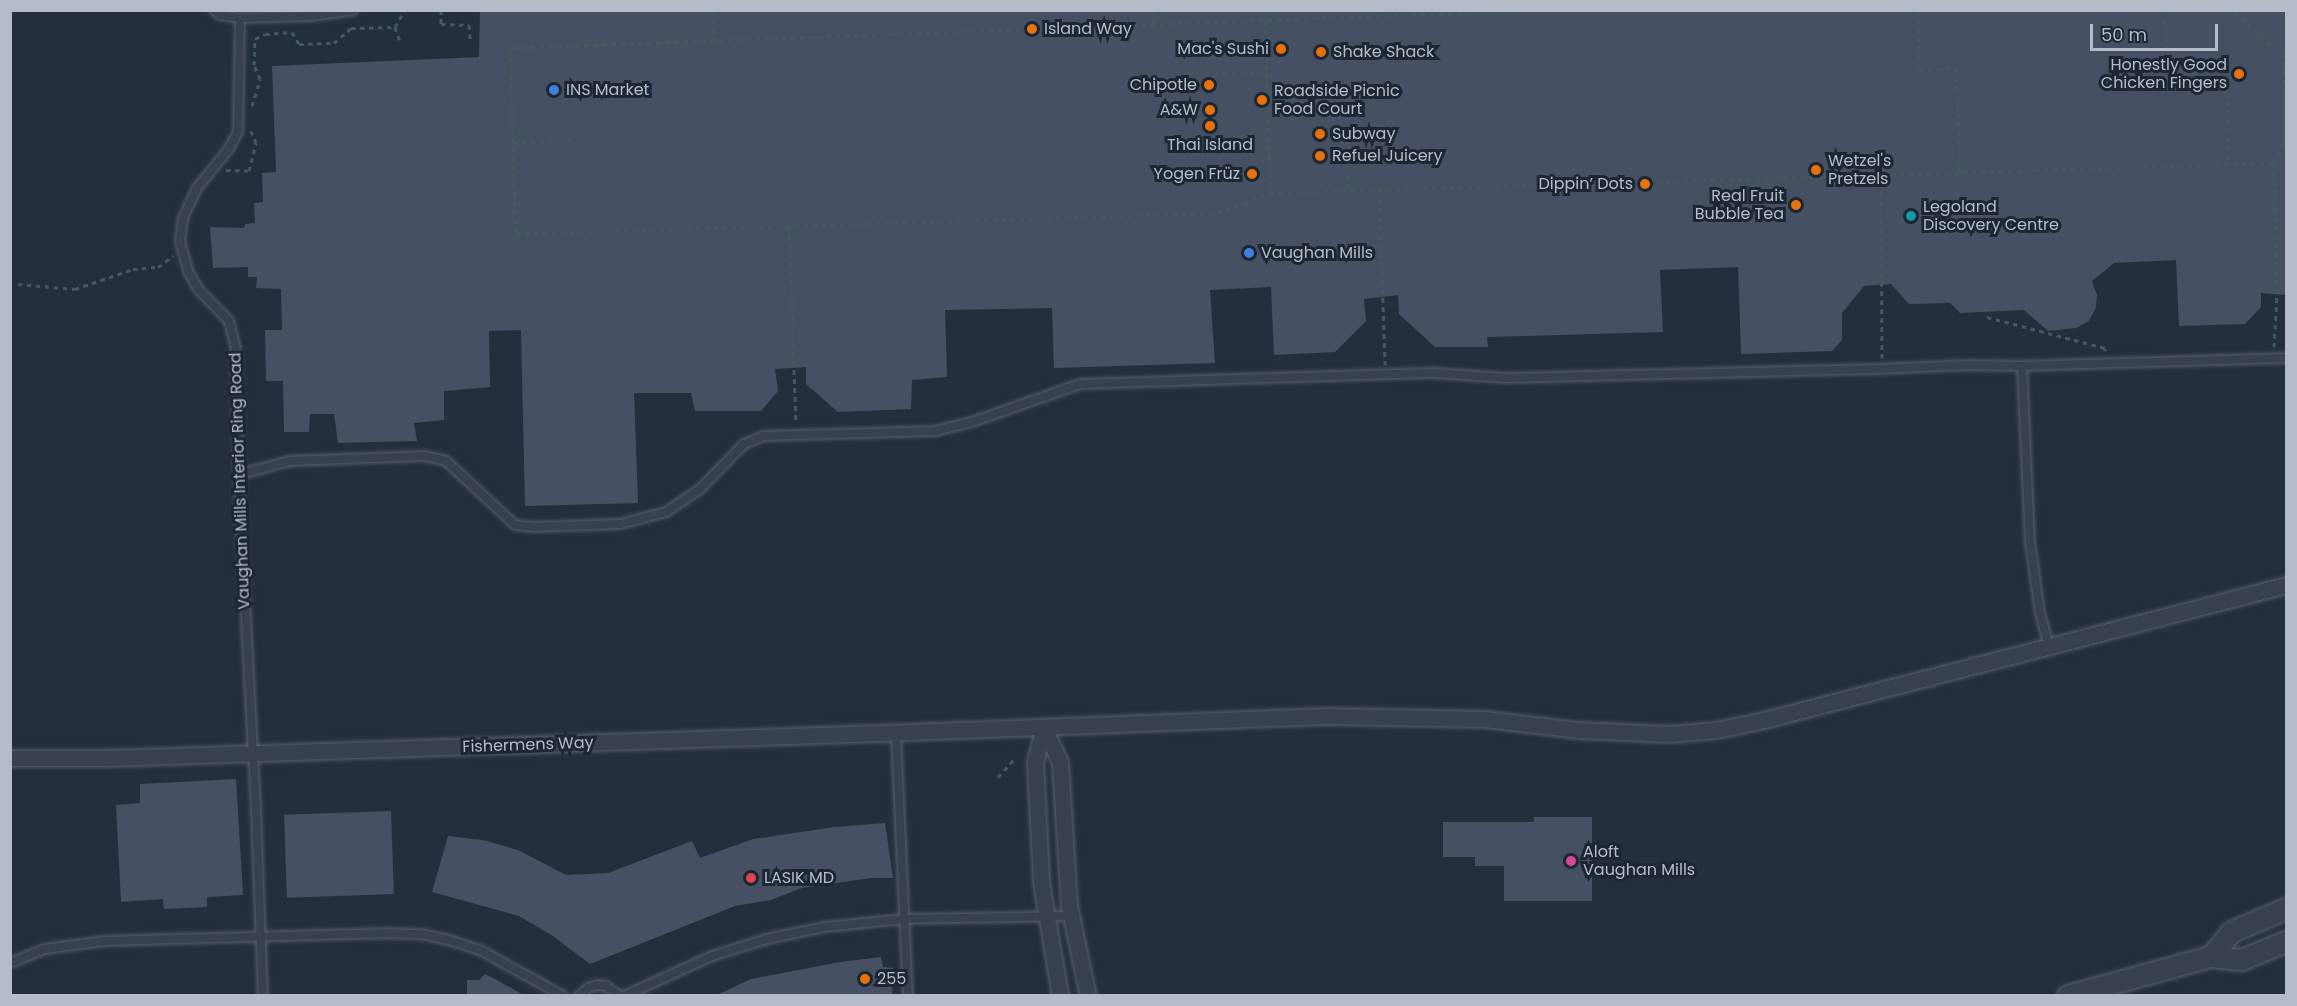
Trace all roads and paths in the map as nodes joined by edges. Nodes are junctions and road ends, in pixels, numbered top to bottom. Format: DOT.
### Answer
graph roads {
  1 [pos="213,10"];
  2 [pos="354,10"];
  3 [pos="405,10"];
  4 [pos="441,10"];
  5 [pos="713,10"];
  6 [pos="1154,10"];
  7 [pos="1533,10"];
  8 [pos="1918,10"];
  9 [pos="2163,10"];
  10 [pos="2233,10"];
  11 [pos="240,18"];
  12 [pos="1265,20"];
  13 [pos="1154,25"];
  14 [pos="395,27"];
  15 [pos="714,39"];
  16 [pos="470,40"];
  17 [pos="401,44"];
  18 [pos="1187,72"];
  19 [pos="1267,72"];
  20 [pos="252,114"];
  21 [pos="252,123"];
  22 [pos="1347,130"];
  23 [pos="576,140"];
  24 [pos="513,143"];
  25 [pos="2274,163"];
  26 [pos="2229,164"];
  27 [pos="212,169"];
  28 [pos="1960,172"];
  29 [pos="1881,174"];
  30 [pos="1349,190"];
  31 [pos="1378,190"];
  32 [pos="1270,193"];
  33 [pos="789,226"];
  34 [pos="182,250"];
  35 [pos="18,284"];
  36 [pos="1987,317"];
  37 [pos="2274,358"];
  38 [pos="2286,358"];
  39 [pos="2108,364"];
  40 [pos="2022,366"];
  41 [pos="1882,369"];
  42 [pos="1385,375"];
  43 [pos="797,433"];
  44 [pos="241,474"];
  45 [pos="2286,585"];
  46 [pos="2049,647"];
  47 [pos="1044,728"];
  48 [pos="896,733"];
  49 [pos="251,753"];
  50 [pos="10,758"];
  51 [pos="1014,759"];
  52 [pos="998,777"];
  53 [pos="2286,909"];
  54 [pos="1046,916"];
  55 [pos="1071,916"];
  56 [pos="905,920"];
  57 [pos="261,938"];
  58 [pos="2286,942"];
  59 [pos="2211,957"];
  60 [pos="10,963"];
  61 [pos="2110,991"];
  62 [pos="263,996"];
  63 [pos="563,996"];
  64 [pos="579,996"];
  65 [pos="622,996"];
  66 [pos="908,996"];
  67 [pos="1060,996"];
  68 [pos="1088,996"];
  69 [pos="2068,996"];
  1 -- 11 [label="lane"];
  2 -- 11 [label="lane"];
  3 -- 14 [label="path"];
  4 -- 16 [label="path"];
  5 -- 15 [label="path"];
  6 -- 13 [label="path"];
  7 -- 12 [label="path"];
  8 -- 28 [label="path"];
  9 -- 26 [label="path"];
  10 -- 25 [label="path"];
  11 -- 27 [label="lane, Vaughan Mills Interior Ring Road"];
  12 -- 13 [label="path"];
  12 -- 19 [label="path"];
  13 -- 15 [label="path"];
  14 -- 17 [label="path"];
  14 -- 20 [label="path"];
  15 -- 24 [label="path"];
  18 -- 19 [label="path"];
  19 -- 32 [label="path"];
  21 -- 27 [label="path"];
  22 -- 30 [label="path"];
  23 -- 24 [label="path"];
  24 -- 33 [label="path"];
  25 -- 26 [label="path"];
  25 -- 37 [label="path"];
  26 -- 28 [label="path"];
  27 -- 34 [label="lane, Vaughan Mills Interior Ring Road"];
  28 -- 29 [label="path"];
  29 -- 31 [label="path"];
  29 -- 41 [label="path"];
  30 -- 31 [label="path"];
  30 -- 32 [label="path"];
  31 -- 42 [label="path"];
  32 -- 33 [label="path"];
  33 -- 43 [label="path"];
  34 -- 35 [label="path"];
  34 -- 44 [label="lane, Vaughan Mills Interior Ring Road"];
  36 -- 39 [label="path"];
  37 -- 38 [label="lane"];
  37 -- 39 [label="lane"];
  39 -- 40 [label="lane"];
  40 -- 41 [label="lane"];
  40 -- 46 [label="lane"];
  41 -- 42 [label="lane"];
  42 -- 43 [label="lane"];
  43 -- 44 [label="lane"];
  44 -- 49 [label="lane, Vaughan Mills Interior Ring Road"];
  45 -- 46 [label="street, Fishermens Way"];
  46 -- 47 [label="street, Fishermens Way"];
  47 -- 48 [label="street, Fishermens Way"];
  47 -- 54 [label="street"];
  47 -- 55 [label="street"];
  48 -- 49 [label="street, Fishermens Way"];
  48 -- 56 [label="lane"];
  49 -- 50 [label="street, Fishermens Way"];
  49 -- 57 [label="lane, Vaughan Mills Interior Ring Road"];
  51 -- 52 [label="path"];
  53 -- 59 [label="street"];
  54 -- 55 [label="lane"];
  54 -- 56 [label="lane"];
  54 -- 67 [label="street"];
  55 -- 68 [label="street"];
  56 -- 65 [label="lane"];
  56 -- 66 [label="lane"];
  57 -- 60 [label="lane"];
  57 -- 62 [label="lane, Vaughan Mills Interior Ring Road"];
  57 -- 63 [label="lane"];
  58 -- 59 [label="street"];
  59 -- 61 [label="street"];
  61 -- 69 [label="street"];
  64 -- 65 [label="lane"];
}
